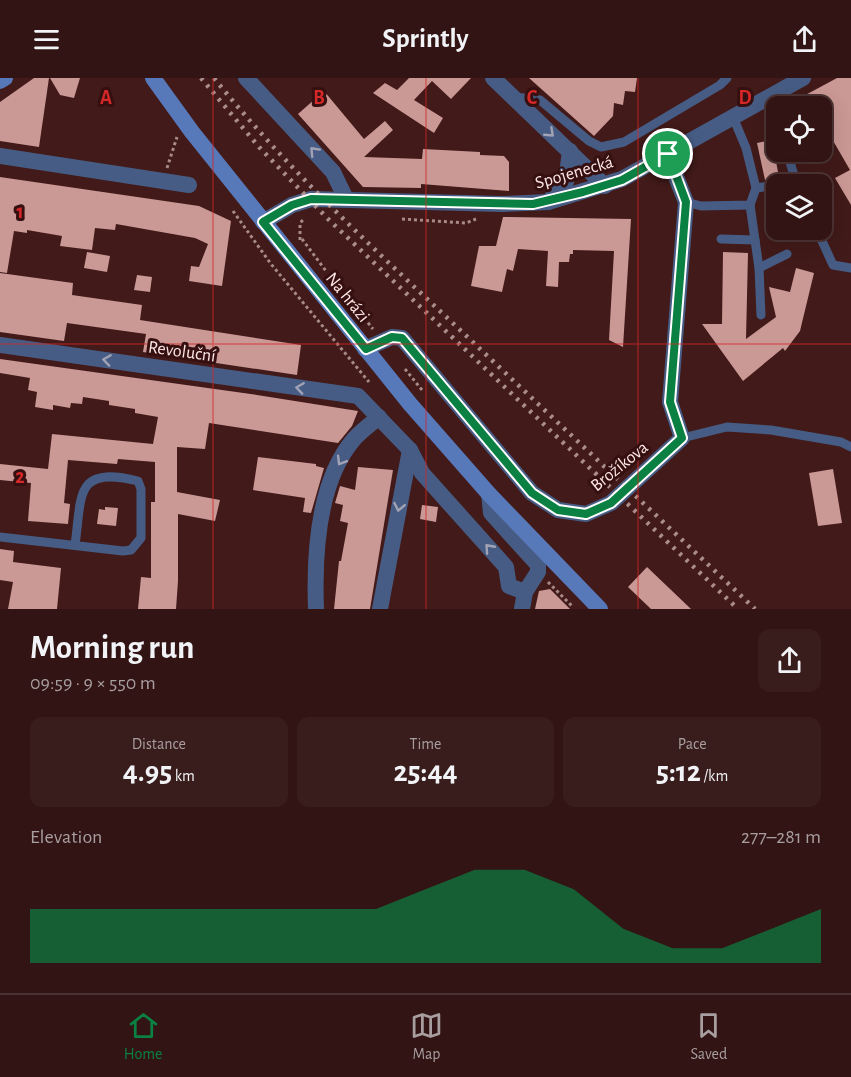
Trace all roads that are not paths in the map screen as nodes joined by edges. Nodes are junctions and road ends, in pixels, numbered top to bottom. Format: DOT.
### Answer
graph roads {
  1 [pos="5,78"];
  2 [pos="153,78"];
  3 [pos="246,78"];
  4 [pos="493,78"];
  5 [pos="727,78"];
  6 [pos="799,79"];
  7 [pos="0,81"];
  8 [pos="513,97"];
  9 [pos="733,117"];
  10 [pos="570,151"];
  11 [pos="668,154"];
  12 [pos="0,156"];
  13 [pos="189,185"];
  14 [pos="605,186"];
  15 [pos="766,187"];
  16 [pos="756,188"];
  17 [pos="346,199"];
  18 [pos="548,202"];
  19 [pos="686,202"];
  20 [pos="750,205"];
  21 [pos="263,222"];
  22 [pos="721,238"];
  23 [pos="755,240"];
  24 [pos="822,240"];
  25 [pos="788,254"];
  26 [pos="759,268"];
  27 [pos="851,268"];
  28 [pos="761,315"];
  29 [pos="0,345"];
  30 [pos="366,349"];
  31 [pos="379,417"];
  32 [pos="682,438"];
  33 [pos="851,447"];
  34 [pos="410,450"];
  35 [pos="489,494"];
  36 [pos="0,537"];
  37 [pos="75,545"];
  38 [pos="525,592"];
  39 [pos="316,609"];
  40 [pos="380,609"];
  41 [pos="522,609"];
  42 [pos="600,609"];
  1 -- 7 [label="main road"];
  2 -- 21 [label="main road, Na hrázi"];
  17 -- 3 [label="street, one-way"];
  4 -- 8 [label="street"];
  5 -- 8 [label="lane"];
  6 -- 9 [label="street, Spojenecká"];
  8 -- 10 [label="street, one-way"];
  9 -- 11 [label="street, Spojenecká"];
  9 -- 16 [label="lane"];
  10 -- 14 [label="street"];
  10 -- 18 [label="street"];
  11 -- 14 [label="street, Spojenecká"];
  11 -- 19 [label="street"];
  12 -- 13 [label="street"];
  14 -- 18 [label="street, Spojenecká"];
  15 -- 16 [label="lane"];
  16 -- 20 [label="lane"];
  17 -- 18 [label="street, Spojenecká"];
  17 -- 21 [label="street, Spojenecká"];
  19 -- 20 [label="lane"];
  19 -- 32 [label="street"];
  20 -- 23 [label="lane"];
  21 -- 30 [label="main road, Na hrázi"];
  22 -- 23 [label="lane"];
  23 -- 26 [label="lane"];
  24 -- 27 [label="lane"];
  25 -- 26 [label="lane"];
  26 -- 28 [label="lane"];
  31 -- 29 [label="street, Revoluční, one-way"];
  30 -- 32 [label="street, Brožíkova"];
  30 -- 35 [label="main road, Na hrázi"];
  31 -- 34 [label="street"];
  31 -- 39 [label="street, one-way"];
  32 -- 33 [label="lane"];
  38 -- 34 [label="street, one-way"];
  34 -- 40 [label="street, one-way"];
  35 -- 38 [label="street"];
  35 -- 42 [label="main road, Na hrázi"];
  36 -- 37 [label="lane"];
  37 -- 37 [label="lane"];
  38 -- 41 [label="street"];
}
